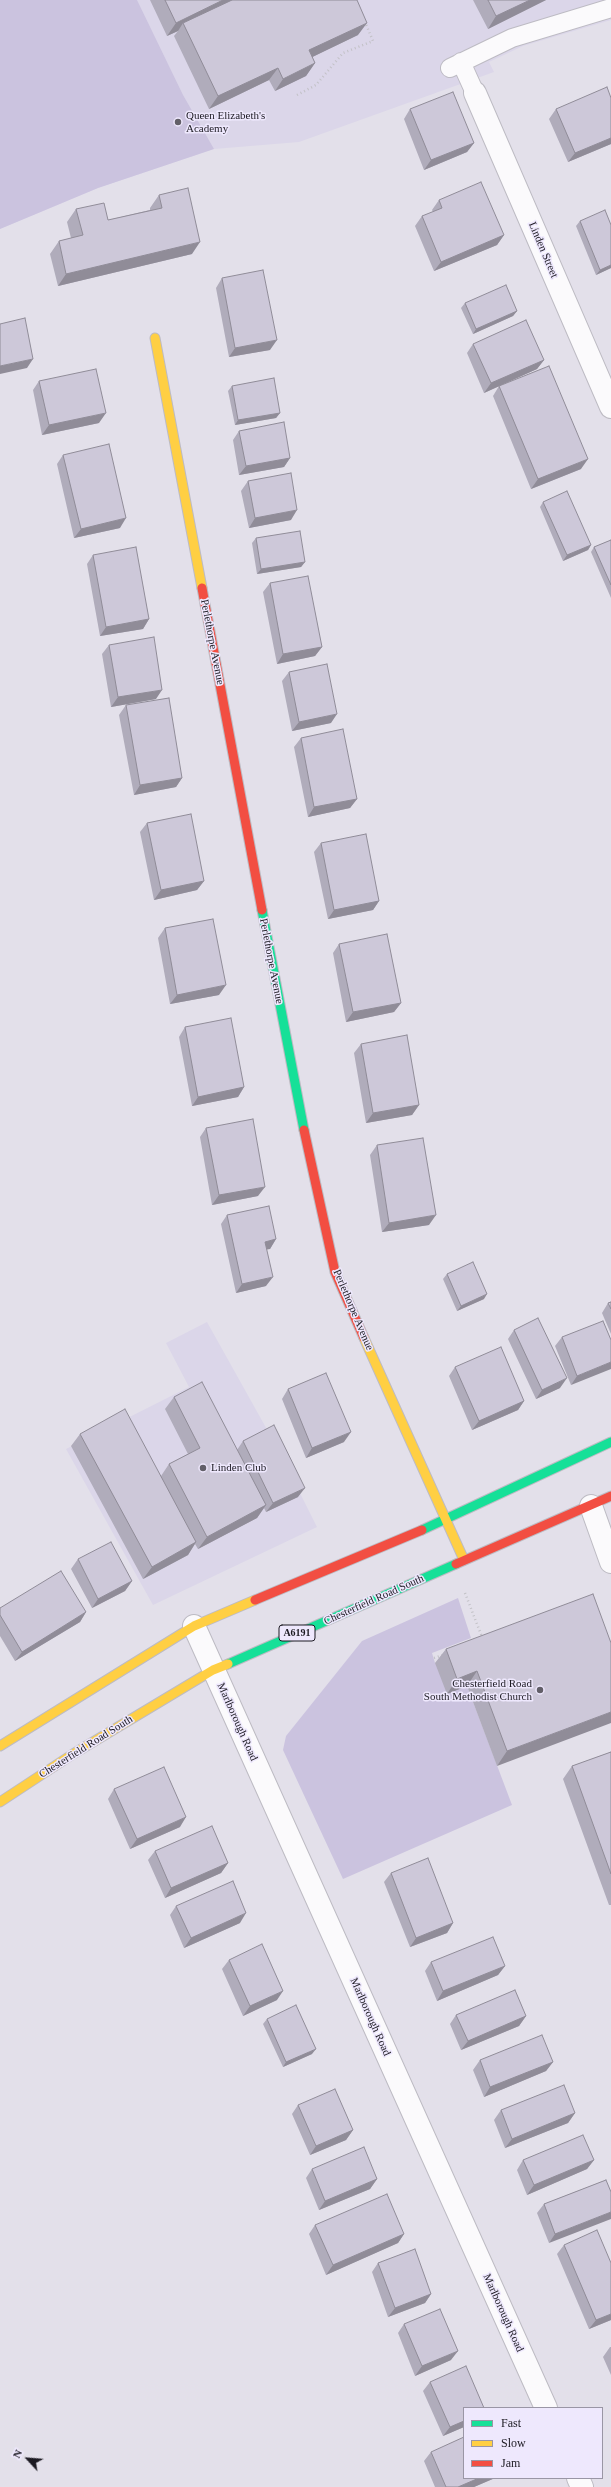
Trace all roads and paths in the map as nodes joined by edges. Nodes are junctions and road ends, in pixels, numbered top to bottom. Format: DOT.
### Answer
graph roads {
  1 [pos="611,8"];
  2 [pos="364,20"];
  3 [pos="475,93"];
  4 [pos="297,95"];
  5 [pos="155,338"];
  6 [pos="611,407"];
  7 [pos="611,1442"];
  8 [pos="611,1496"];
  9 [pos="591,1506"];
  10 [pos="445,1520"];
  11 [pos="464,1560"];
  12 [pos="611,1562"];
  13 [pos="454,1565"];
  14 [pos="194,1626"];
  15 [pos="476,1642"];
  16 [pos="448,1653"];
  17 [pos="434,1658"];
  18 [pos="213,1670"];
  19 [pos="0,1746"];
  20 [pos="0,1802"];
  21 [pos="546,2407"];
  1 -- 3 [label="lane"];
  2 -- 4 [label="path"];
  3 -- 6 [label="street, Linden Street"];
  5 -- 10 [label="main road, Perlethorpe Avenue"];
  7 -- 10 [label="main road"];
  8 -- 9 [label="main road, Chesterfield Road South / A6191"];
  9 -- 11 [label="main road, Chesterfield Road South / A6191"];
  9 -- 12 [label="street"];
  10 -- 11 [label="main road, Perlethorpe Avenue"];
  10 -- 14 [label="main road"];
  11 -- 13 [label="main road, Chesterfield Road South / A6191"];
  13 -- 15 [label="path"];
  13 -- 18 [label="main road, Chesterfield Road South / A6191"];
  14 -- 18 [label="street, Marlborough Road"];
  14 -- 19 [label="main road"];
  16 -- 17 [label="path"];
  18 -- 20 [label="main road, Chesterfield Road South / A6191"];
  18 -- 21 [label="street, Marlborough Road"];
}
